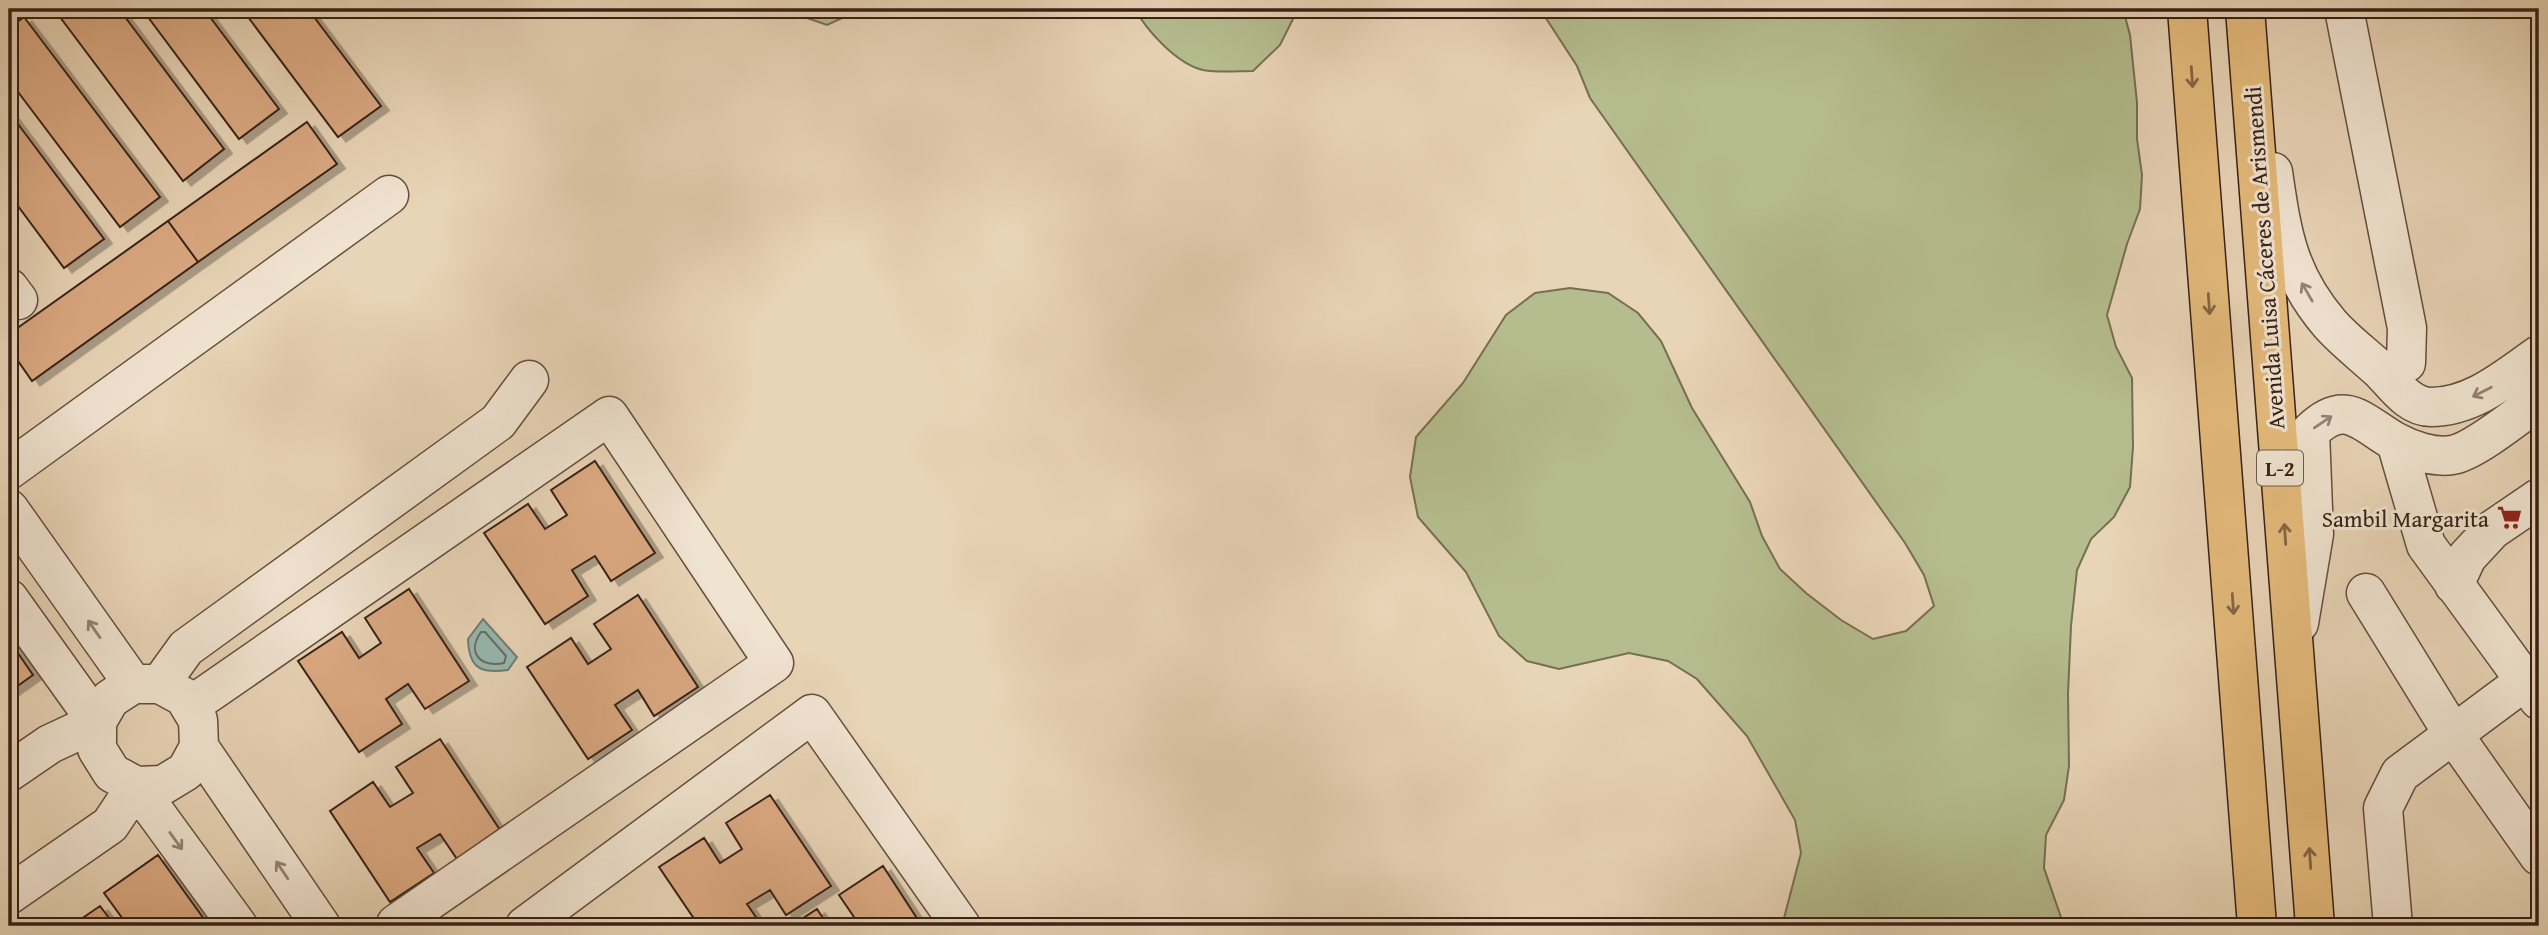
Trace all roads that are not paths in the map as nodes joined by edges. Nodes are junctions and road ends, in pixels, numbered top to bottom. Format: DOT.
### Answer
graph roads {
  1 [pos="2187,9"];
  2 [pos="2245,9"];
  3 [pos="2251,9"];
  4 [pos="2344,9"];
  5 [pos="389,195"];
  6 [pos="2539,355"];
  7 [pos="2384,374"];
  8 [pos="529,380"];
  9 [pos="2539,400"];
  10 [pos="2396,442"];
  11 [pos="9,470"];
  12 [pos="2539,498"];
  13 [pos="9,509"];
  14 [pos="2454,584"];
  15 [pos="2366,593"];
  16 [pos="9,599"];
  17 [pos="2294,653"];
  18 [pos="161,691"];
  19 [pos="2532,691"];
  20 [pos="97,722"];
  21 [pos="2453,734"];
  22 [pos="199,747"];
  23 [pos="9,772"];
  24 [pos="136,786"];
  25 [pos="2539,856"];
  26 [pos="9,895"];
  27 [pos="396,924"];
  28 [pos="238,926"];
  29 [pos="321,926"];
  30 [pos="525,926"];
  31 [pos="961,926"];
  32 [pos="2257,926"];
  33 [pos="2315,926"];
  34 [pos="2393,926"];
  1 -- 32 [label="main road, L-2, one-way"];
  17 -- 2 [label="main road, Avenida Luisa Cáceres de Arismendi / L-2, one-way"];
  7 -- 3 [label="street, one-way"];
  4 -- 7 [label="street"];
  5 -- 11 [label="street"];
  6 -- 7 [label="street, one-way"];
  8 -- 18 [label="street"];
  9 -- 10 [label="street"];
  10 -- 14 [label="street"];
  17 -- 10 [label="street, one-way"];
  12 -- 14 [label="street"];
  18 -- 13 [label="street, one-way"];
  14 -- 19 [label="street"];
  15 -- 21 [label="street"];
  16 -- 20 [label="street"];
  33 -- 17 [label="main road, Avenida Luisa Cáceres de Arismendi / L-2, one-way"];
  18 -- 20 [label="street"];
  18 -- 22 [label="street"];
  18 -- 27 [label="street"];
  19 -- 21 [label="street"];
  20 -- 23 [label="street"];
  20 -- 24 [label="street"];
  21 -- 25 [label="street"];
  21 -- 34 [label="street"];
  22 -- 24 [label="street"];
  29 -- 22 [label="street, one-way"];
  24 -- 26 [label="street"];
  24 -- 28 [label="street, one-way"];
  30 -- 31 [label="street"];
}
